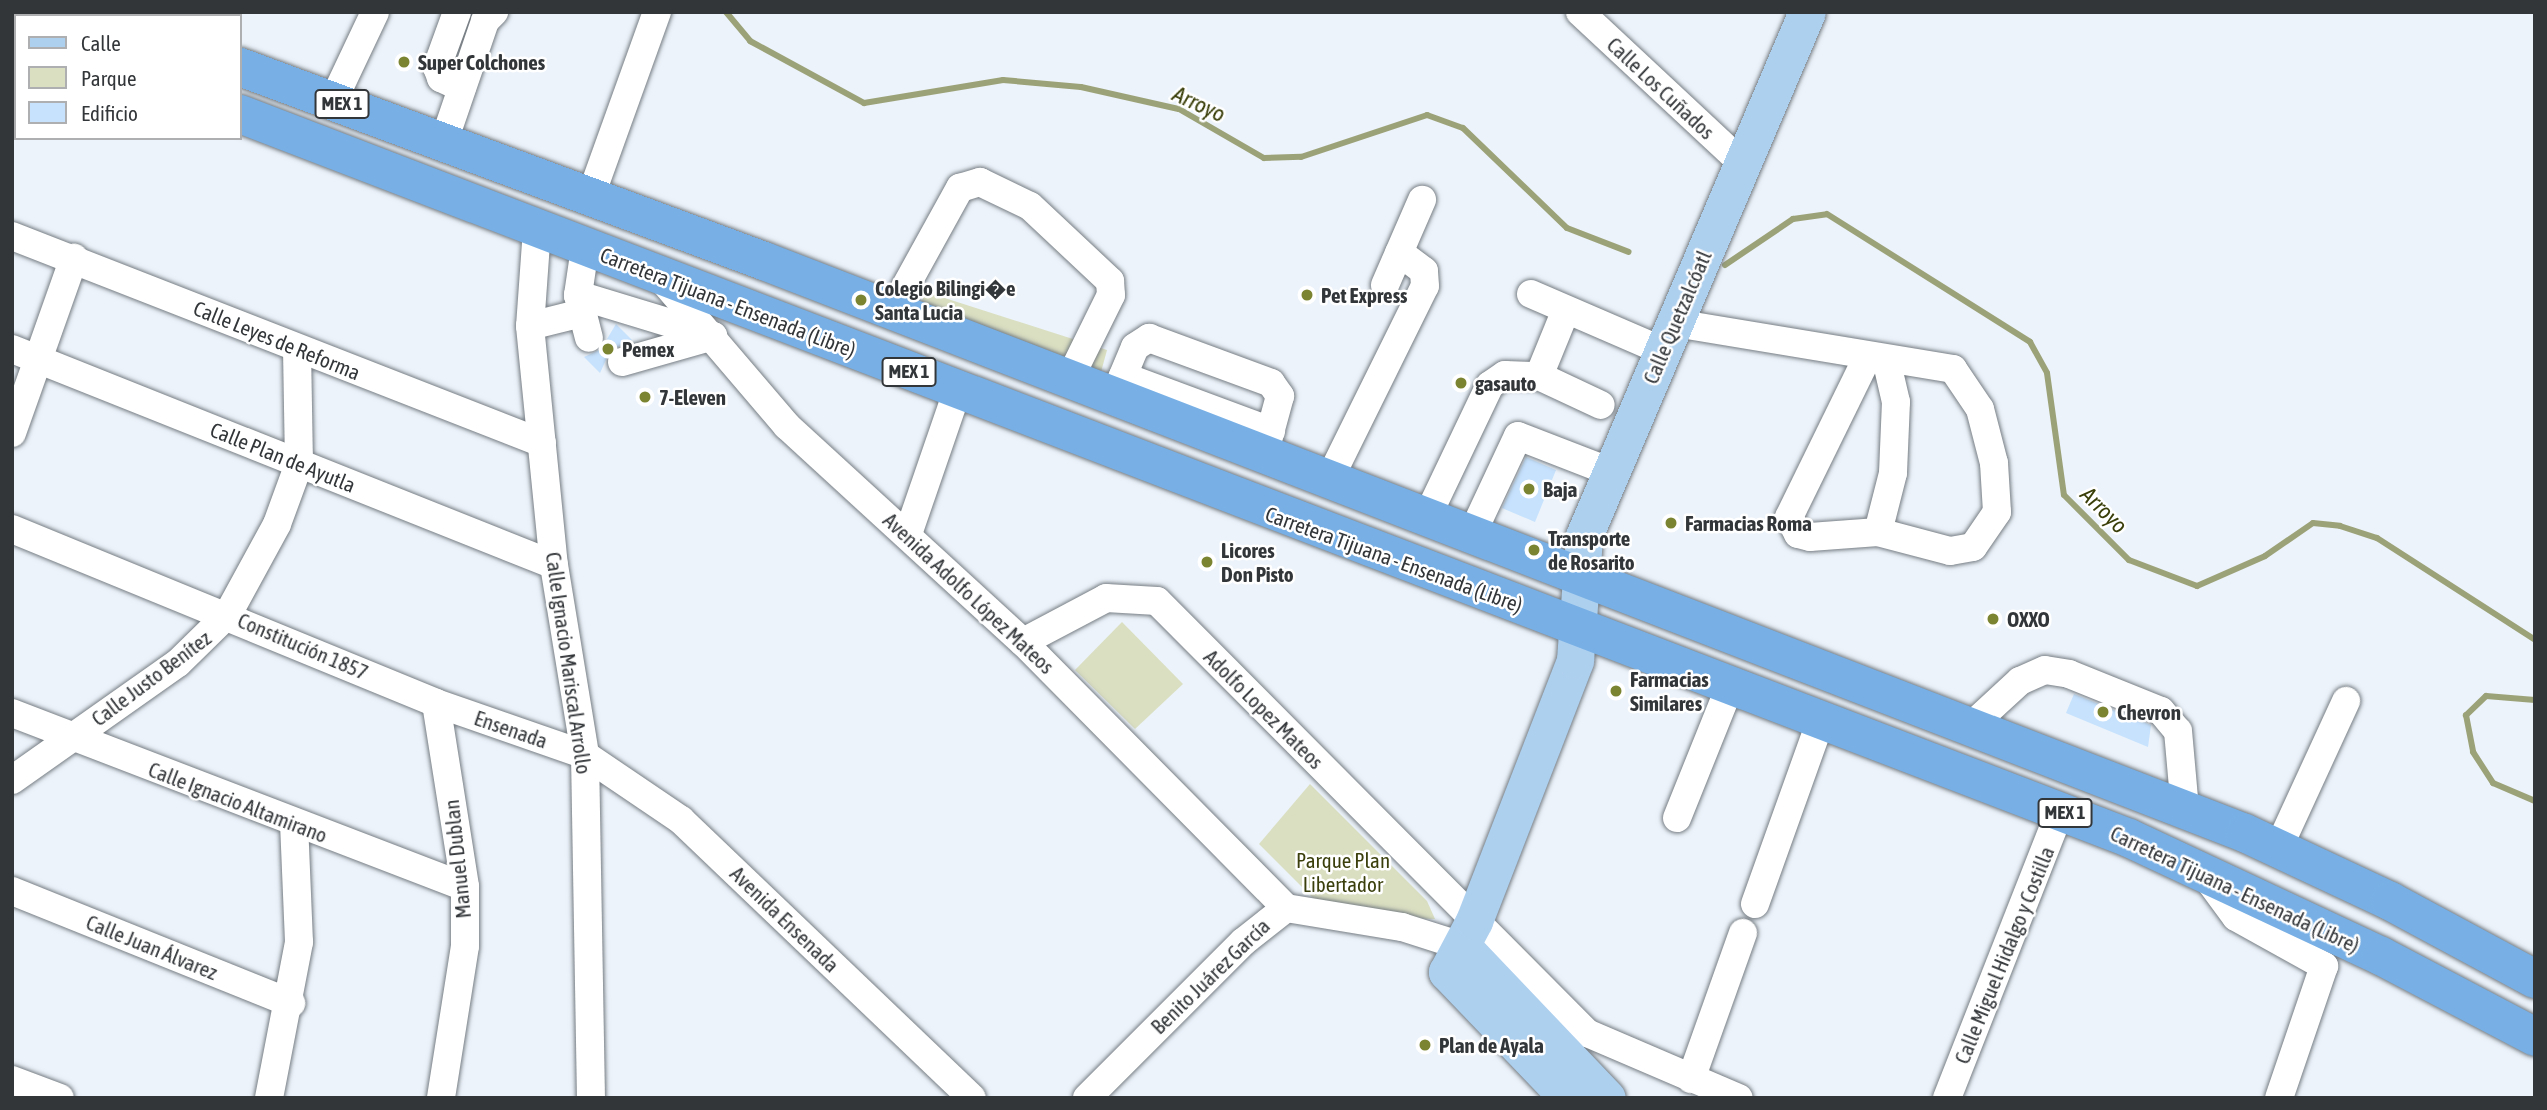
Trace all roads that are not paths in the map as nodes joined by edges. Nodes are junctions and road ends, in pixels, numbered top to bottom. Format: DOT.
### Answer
graph roads {
  1 [pos="375,12"];
  2 [pos="457,12"];
  3 [pos="494,12"];
  4 [pos="657,12"];
  5 [pos="1580,12"];
  6 [pos="1807,12"];
  7 [pos="242,68"];
  8 [pos="462,88"];
  9 [pos="333,101"];
  10 [pos="242,115"];
  11 [pos="444,141"];
  12 [pos="1743,164"];
  13 [pos="452,191"];
  14 [pos="590,198"];
  15 [pos="1422,200"];
  16 [pos="537,229"];
  17 [pos="12,236"];
  18 [pos="585,248"];
  19 [pos="1399,252"];
  20 [pos="74,258"];
  21 [pos="657,274"];
  22 [pos="1385,285"];
  23 [pos="1531,294"];
  24 [pos="1566,310"];
  25 [pos="891,311"];
  26 [pos="583,315"];
  27 [pos="530,326"];
  28 [pos="713,336"];
  29 [pos="1669,337"];
  30 [pos="12,349"];
  31 [pos="297,349"];
  32 [pos="1877,358"];
  33 [pos="40,360"];
  34 [pos="622,362"];
  35 [pos="1539,376"];
  36 [pos="1069,380"];
  37 [pos="1118,387"];
  38 [pos="957,392"];
  39 [pos="1601,405"];
  40 [pos="12,433"];
  41 [pos="542,443"];
  42 [pos="1267,443"];
  43 [pos="299,464"];
  44 [pos="1611,472"];
  45 [pos="1329,480"];
  46 [pos="1427,517"];
  47 [pos="12,529"];
  48 [pos="1878,532"];
  49 [pos="908,534"];
  50 [pos="1472,534"];
  51 [pos="554,565"];
  52 [pos="1577,573"];
  53 [pos="228,614"];
  54 [pos="1579,628"];
  55 [pos="1023,642"];
  56 [pos="1731,684"];
  57 [pos="2346,701"];
  58 [pos="436,703"];
  59 [pos="12,713"];
  60 [pos="1822,718"];
  61 [pos="1971,726"];
  62 [pos="70,738"];
  63 [pos="585,755"];
  64 [pos="12,780"];
  65 [pos="2185,810"];
  66 [pos="2060,811"];
  67 [pos="1676,818"];
  68 [pos="294,824"];
  69 [pos="2278,849"];
  70 [pos="2202,871"];
  71 [pos="465,887"];
  72 [pos="12,891"];
  73 [pos="1755,904"];
  74 [pos="1286,908"];
  75 [pos="1742,933"];
  76 [pos="1454,946"];
  77 [pos="2535,979"];
  78 [pos="291,1003"];
  79 [pos="2535,1037"];
  80 [pos="592,1062"];
  81 [pos="1691,1079"];
  82 [pos="12,1080"];
  83 [pos="60,1098"];
  84 [pos="270,1098"];
  85 [pos="441,1098"];
  86 [pos="576,1098"];
  87 [pos="591,1098"];
  88 [pos="972,1098"];
  89 [pos="1087,1098"];
  90 [pos="1568,1098"];
  91 [pos="1607,1098"];
  92 [pos="1739,1098"];
  93 [pos="1947,1098"];
  94 [pos="2279,1098"];
  1 -- 9 [label="street"];
  2 -- 8 [label="street"];
  3 -- 8 [label="street"];
  4 -- 14 [label="street"];
  5 -- 12 [label="street, Calle Los Cuñados"];
  6 -- 12 [label="main road, Calle Quetzalcóatl"];
  7 -- 9 [label="highway, MEX 1"];
  8 -- 11 [label="street"];
  9 -- 11 [label="highway, MEX 1"];
  10 -- 13 [label="highway, Carretera Tijuana - Ensenada (Libre) / MEX 1"];
  11 -- 13 [label="highway"];
  11 -- 14 [label="highway, MEX 1"];
  12 -- 29 [label="main road, Calle Quetzalcóatl"];
  13 -- 16 [label="highway, Carretera Tijuana - Ensenada (Libre) / MEX 1"];
  14 -- 25 [label="highway, MEX 1"];
  15 -- 19 [label="street"];
  16 -- 18 [label="highway, Carretera Tijuana - Ensenada (Libre) / MEX 1"];
  16 -- 27 [label="street, Calle Ignacio Mariscal Arrollo"];
  17 -- 20 [label="street, Calle Leyes de Reforma"];
  18 -- 21 [label="highway, Carretera Tijuana - Ensenada (Libre) / MEX 1"];
  18 -- 26 [label="street"];
  19 -- 22 [label="street"];
  19 -- 45 [label="street"];
  20 -- 31 [label="street, Calle Leyes de Reforma"];
  20 -- 33 [label="street"];
  21 -- 28 [label="street, Avenida Adolfo López Mateos"];
  21 -- 38 [label="highway, Carretera Tijuana - Ensenada (Libre) / MEX 1"];
  23 -- 24 [label="street"];
  24 -- 29 [label="street"];
  24 -- 35 [label="street"];
  25 -- 36 [label="highway, MEX 1"];
  25 -- 36 [label="street"];
  26 -- 27 [label="street"];
  26 -- 28 [label="street"];
  27 -- 41 [label="street, Calle Ignacio Mariscal Arrollo"];
  28 -- 34 [label="street"];
  28 -- 49 [label="street, Avenida Adolfo López Mateos"];
  29 -- 32 [label="street"];
  29 -- 44 [label="main road, Calle Quetzalcóatl"];
  30 -- 33 [label="street, Calle Plan de Ayutla"];
  31 -- 41 [label="street, Calle Leyes de Reforma"];
  31 -- 43 [label="street, Calle Justo Benítez"];
  32 -- 48 [label="street"];
  32 -- 48 [label="street"];
  32 -- 48 [label="street"];
  33 -- 40 [label="street"];
  33 -- 43 [label="street, Calle Plan de Ayutla"];
  35 -- 39 [label="street"];
  35 -- 46 [label="street"];
  36 -- 37 [label="highway, MEX 1"];
  37 -- 42 [label="highway, MEX 1"];
  37 -- 42 [label="street"];
  38 -- 49 [label="street"];
  38 -- 54 [label="highway, Carretera Tijuana - Ensenada (Libre) / MEX 1"];
  41 -- 51 [label="street, Calle Ignacio Mariscal Arrollo"];
  42 -- 45 [label="highway, MEX 1"];
  43 -- 51 [label="street, Calle Plan de Ayutla"];
  43 -- 53 [label="street, Calle Justo Benítez"];
  44 -- 50 [label="street"];
  44 -- 52 [label="main road, Calle Quetzalcóatl"];
  45 -- 46 [label="highway, MEX 1"];
  46 -- 50 [label="highway, MEX 1"];
  47 -- 53 [label="street, Constitución 1857"];
  49 -- 55 [label="street, Avenida Adolfo López Mateos"];
  50 -- 52 [label="highway, MEX 1"];
  51 -- 63 [label="street, Calle Ignacio Mariscal Arrollo"];
  52 -- 54 [label="main road, Calle Quetzalcóatl"];
  52 -- 61 [label="highway, MEX 1"];
  53 -- 58 [label="street, Constitución 1857"];
  53 -- 62 [label="street, Calle Justo Benítez"];
  54 -- 56 [label="highway, Carretera Tijuana - Ensenada (Libre) / MEX 1"];
  54 -- 76 [label="main road"];
  55 -- 74 [label="street, Avenida Adolfo López Mateos"];
  55 -- 76 [label="street, Adolfo Lopez Mateos"];
  56 -- 60 [label="highway, Carretera Tijuana - Ensenada (Libre) / MEX 1"];
  56 -- 67 [label="street"];
  57 -- 69 [label="street"];
  58 -- 63 [label="street, Ensenada"];
  58 -- 71 [label="street, Manuel Dublan"];
  59 -- 62 [label="street, Calle Ignacio Altamirano"];
  60 -- 66 [label="highway, Carretera Tijuana - Ensenada (Libre) / MEX 1"];
  60 -- 73 [label="street"];
  61 -- 65 [label="highway, MEX 1"];
  61 -- 65 [label="street"];
  62 -- 64 [label="street, Calle Justo Benítez"];
  62 -- 68 [label="street, Calle Ignacio Altamirano"];
  63 -- 80 [label="street, Calle Ignacio Mariscal Arrollo"];
  63 -- 88 [label="street, Avenida Ensenada"];
  65 -- 69 [label="highway, MEX 1"];
  66 -- 70 [label="highway, Carretera Tijuana - Ensenada (Libre) / MEX 1"];
  66 -- 93 [label="street, Calle Miguel Hidalgo y Costilla"];
  68 -- 71 [label="street, Calle Ignacio Altamirano"];
  68 -- 78 [label="street"];
  69 -- 77 [label="highway, MEX 1"];
  70 -- 79 [label="highway, Carretera Tijuana - Ensenada (Libre) / MEX 1"];
  70 -- 94 [label="street"];
  71 -- 85 [label="street, Manuel Dublan"];
  72 -- 78 [label="street, Calle Juan Álvarez"];
  74 -- 76 [label="street, Benito Juárez García"];
  74 -- 89 [label="street, Benito Juárez García"];
  75 -- 81 [label="street"];
  76 -- 81 [label="street, Adolfo Lopez Mateos"];
  76 -- 90 [label="main road"];
  76 -- 91 [label="main road"];
  78 -- 84 [label="street"];
  80 -- 86 [label="street"];
  80 -- 87 [label="street, Calle Ignacio Mariscal Arrollo"];
  81 -- 92 [label="street, Adolfo Lopez Mateos"];
  82 -- 83 [label="street"];
}
